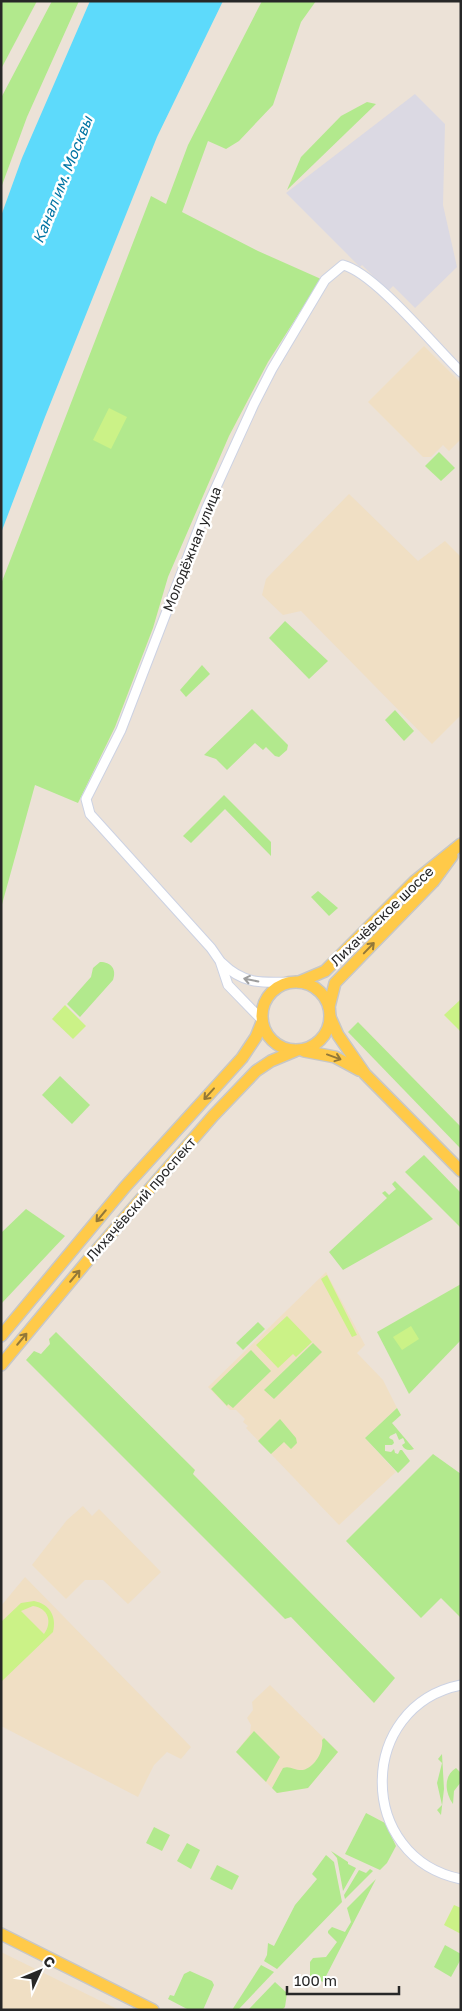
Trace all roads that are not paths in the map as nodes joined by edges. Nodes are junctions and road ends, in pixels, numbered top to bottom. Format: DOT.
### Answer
graph roads {
  1 [pos="461,372"];
  2 [pos="461,844"];
  3 [pos="220,961"];
  4 [pos="294,982"];
  5 [pos="330,1012"];
  6 [pos="261,1020"];
  7 [pos="297,1051"];
  8 [pos="365,1074"];
  9 [pos="461,1171"];
  10 [pos="1,1336"];
  11 [pos="1,1365"];
  12 [pos="461,1685"];
  13 [pos="461,1879"];
  14 [pos="1,1934"];
  15 [pos="153,2010"];
  1 -- 3 [label="street, Молодёжная улица"];
  2 -- 4 [label="main road, Лихачёвское шоссе"];
  5 -- 2 [label="main road, Лихачёвское шоссе, one-way"];
  4 -- 3 [label="street, Молодёжная улица, one-way"];
  3 -- 6 [label="street, Молодёжная улица"];
  4 -- 5 [label="main road"];
  4 -- 6 [label="main road, Лихачёвский проспект"];
  5 -- 7 [label="main road, Лихачёвский проспект"];
  5 -- 8 [label="main road"];
  6 -- 7 [label="main road"];
  6 -- 10 [label="main road, Лихачёвский проспект, one-way"];
  7 -- 8 [label="main road, one-way"];
  11 -- 7 [label="main road, Лихачёвский проспект, one-way"];
  8 -- 9 [label="main road"];
  12 -- 13 [label="street"];
  14 -- 15 [label="main road"];
}
